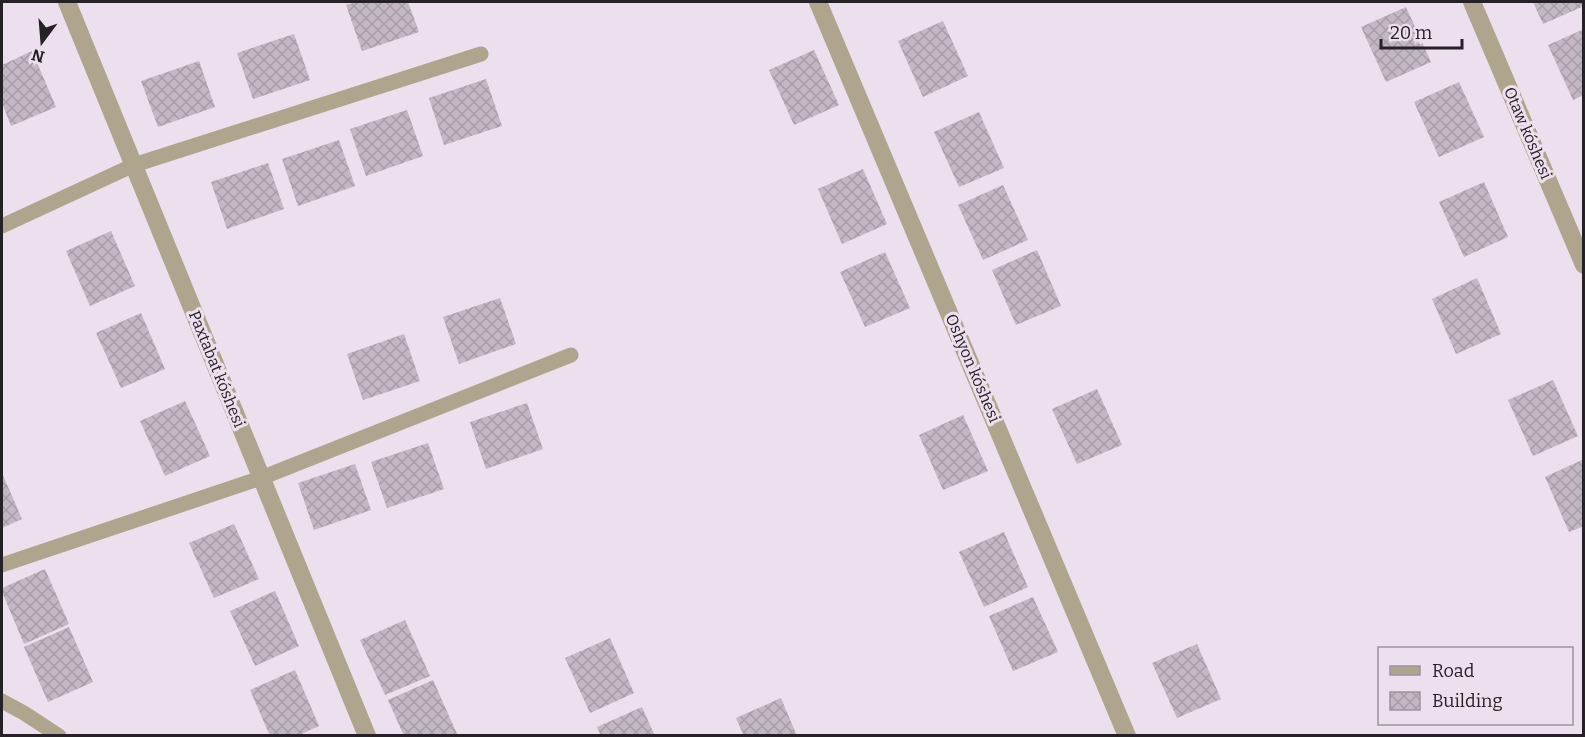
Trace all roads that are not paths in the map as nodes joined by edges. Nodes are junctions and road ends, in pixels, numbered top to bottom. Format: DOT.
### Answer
graph roads {
  1 [pos="68,2"];
  2 [pos="818,2"];
  3 [pos="1472,2"];
  4 [pos="481,54"];
  5 [pos="134,165"];
  6 [pos="2,226"];
  7 [pos="1584,265"];
  8 [pos="571,355"];
  9 [pos="261,478"];
  10 [pos="2,565"];
  11 [pos="2,700"];
  12 [pos="59,735"];
  13 [pos="367,735"];
  14 [pos="1127,735"];
  1 -- 5 [label="street, Paxtabat kóshesi"];
  2 -- 14 [label="street, Oshyon kóshesi"];
  3 -- 7 [label="street, Otaw kóshesi"];
  4 -- 5 [label="lane"];
  5 -- 6 [label="lane"];
  5 -- 9 [label="street, Paxtabat kóshesi"];
  8 -- 9 [label="lane"];
  9 -- 10 [label="lane"];
  9 -- 13 [label="street, Paxtabat kóshesi"];
  11 -- 12 [label="lane"];
}
